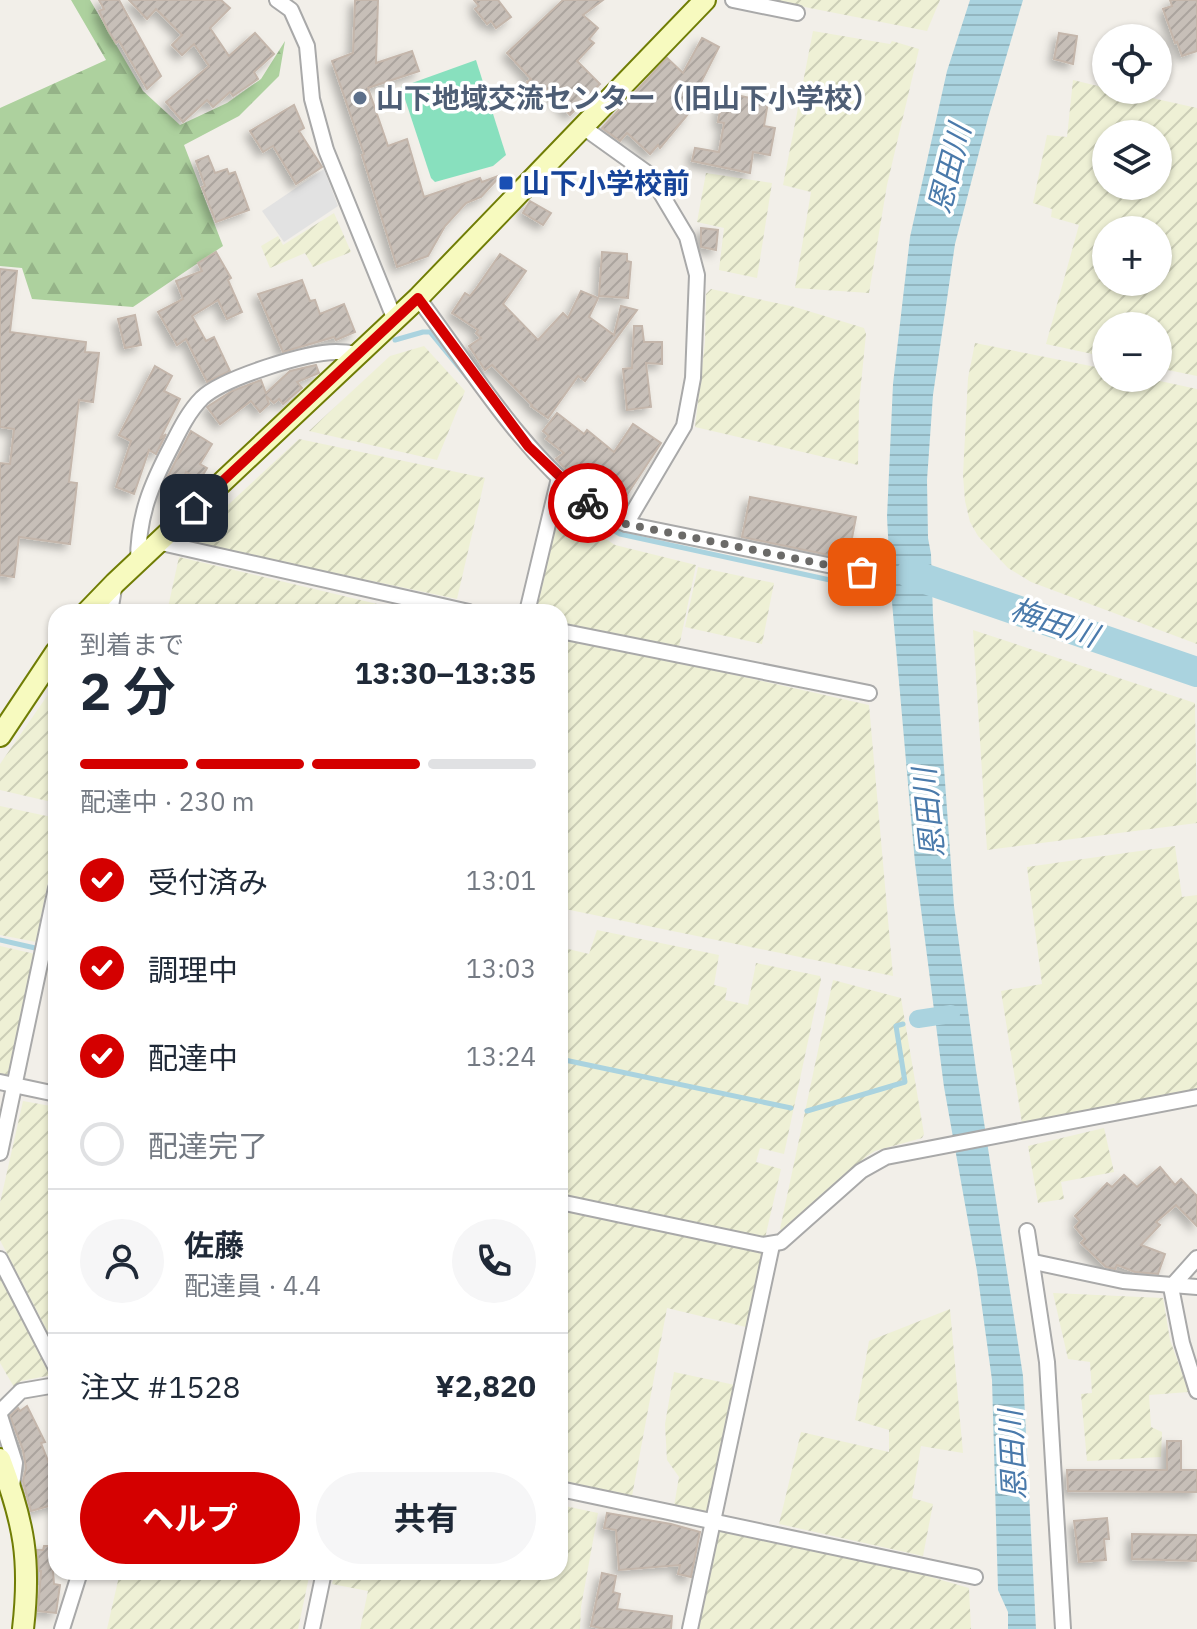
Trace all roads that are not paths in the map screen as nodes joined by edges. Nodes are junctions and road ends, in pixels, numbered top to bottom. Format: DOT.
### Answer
graph roads {
  1 [pos="277,0"];
  2 [pos="705,0"];
  3 [pos="733,0"];
  4 [pos="797,13"];
  5 [pos="583,127"];
  6 [pos="418,298"];
  7 [pos="395,320"];
  8 [pos="360,354"];
  9 [pos="559,478"];
  10 [pos="626,524"];
  11 [pos="157,542"];
  12 [pos="138,562"];
  13 [pos="862,572"];
  14 [pos="115,583"];
  15 [pos="95,604"];
  16 [pos="111,604"];
  17 [pos="433,604"];
  18 [pos="529,604"];
  19 [pos="568,633"];
  20 [pos="48,664"];
  21 [pos="869,693"];
  22 [pos="0,736"];
  23 [pos="48,920"];
  24 [pos="7,1084"];
  25 [pos="48,1092"];
  26 [pos="1197,1097"];
  27 [pos="0,1153"];
  28 [pos="568,1204"];
  29 [pos="1027,1231"];
  30 [pos="772,1245"];
  31 [pos="1197,1258"];
  32 [pos="0,1259"];
  33 [pos="1034,1262"];
  34 [pos="1171,1287"];
  35 [pos="1197,1287"];
  36 [pos="48,1352"];
  37 [pos="48,1386"];
  38 [pos="1197,1391"];
  39 [pos="0,1414"];
  40 [pos="0,1459"];
  41 [pos="12,1490"];
  42 [pos="568,1491"];
  43 [pos="711,1521"];
  44 [pos="975,1577"];
  45 [pos="77,1580"];
  46 [pos="322,1580"];
  47 [pos="23,1629"];
  48 [pos="62,1629"];
  49 [pos="312,1629"];
  50 [pos="690,1629"];
  51 [pos="1063,1629"];
  1 -- 7 [label="street"];
  2 -- 5 [label="main road"];
  3 -- 4 [label="street"];
  5 -- 6 [label="main road"];
  5 -- 10 [label="street"];
  6 -- 7 [label="main road"];
  6 -- 9 [label="street"];
  7 -- 8 [label="main road"];
  8 -- 11 [label="main road"];
  8 -- 12 [label="street"];
  9 -- 10 [label="street"];
  9 -- 18 [label="street"];
  10 -- 13 [label="street"];
  11 -- 12 [label="main road"];
  11 -- 17 [label="street"];
  12 -- 14 [label="main road"];
  14 -- 15 [label="main road"];
  14 -- 16 [label="street"];
  19 -- 21 [label="street"];
  20 -- 22 [label="main road"];
  23 -- 24 [label="street"];
  24 -- 25 [label="street"];
  24 -- 27 [label="street"];
  26 -- 30 [label="street"];
  28 -- 30 [label="street"];
  29 -- 33 [label="street"];
  30 -- 43 [label="street"];
  31 -- 34 [label="street"];
  32 -- 36 [label="street"];
  33 -- 34 [label="street"];
  33 -- 51 [label="street"];
  34 -- 35 [label="street"];
  34 -- 38 [label="street"];
  37 -- 39 [label="street"];
  39 -- 41 [label="street"];
  40 -- 41 [label="main road"];
  41 -- 47 [label="main road"];
  42 -- 43 [label="street"];
  43 -- 44 [label="street"];
  43 -- 50 [label="street"];
  45 -- 48 [label="street"];
  46 -- 49 [label="street"];
}
